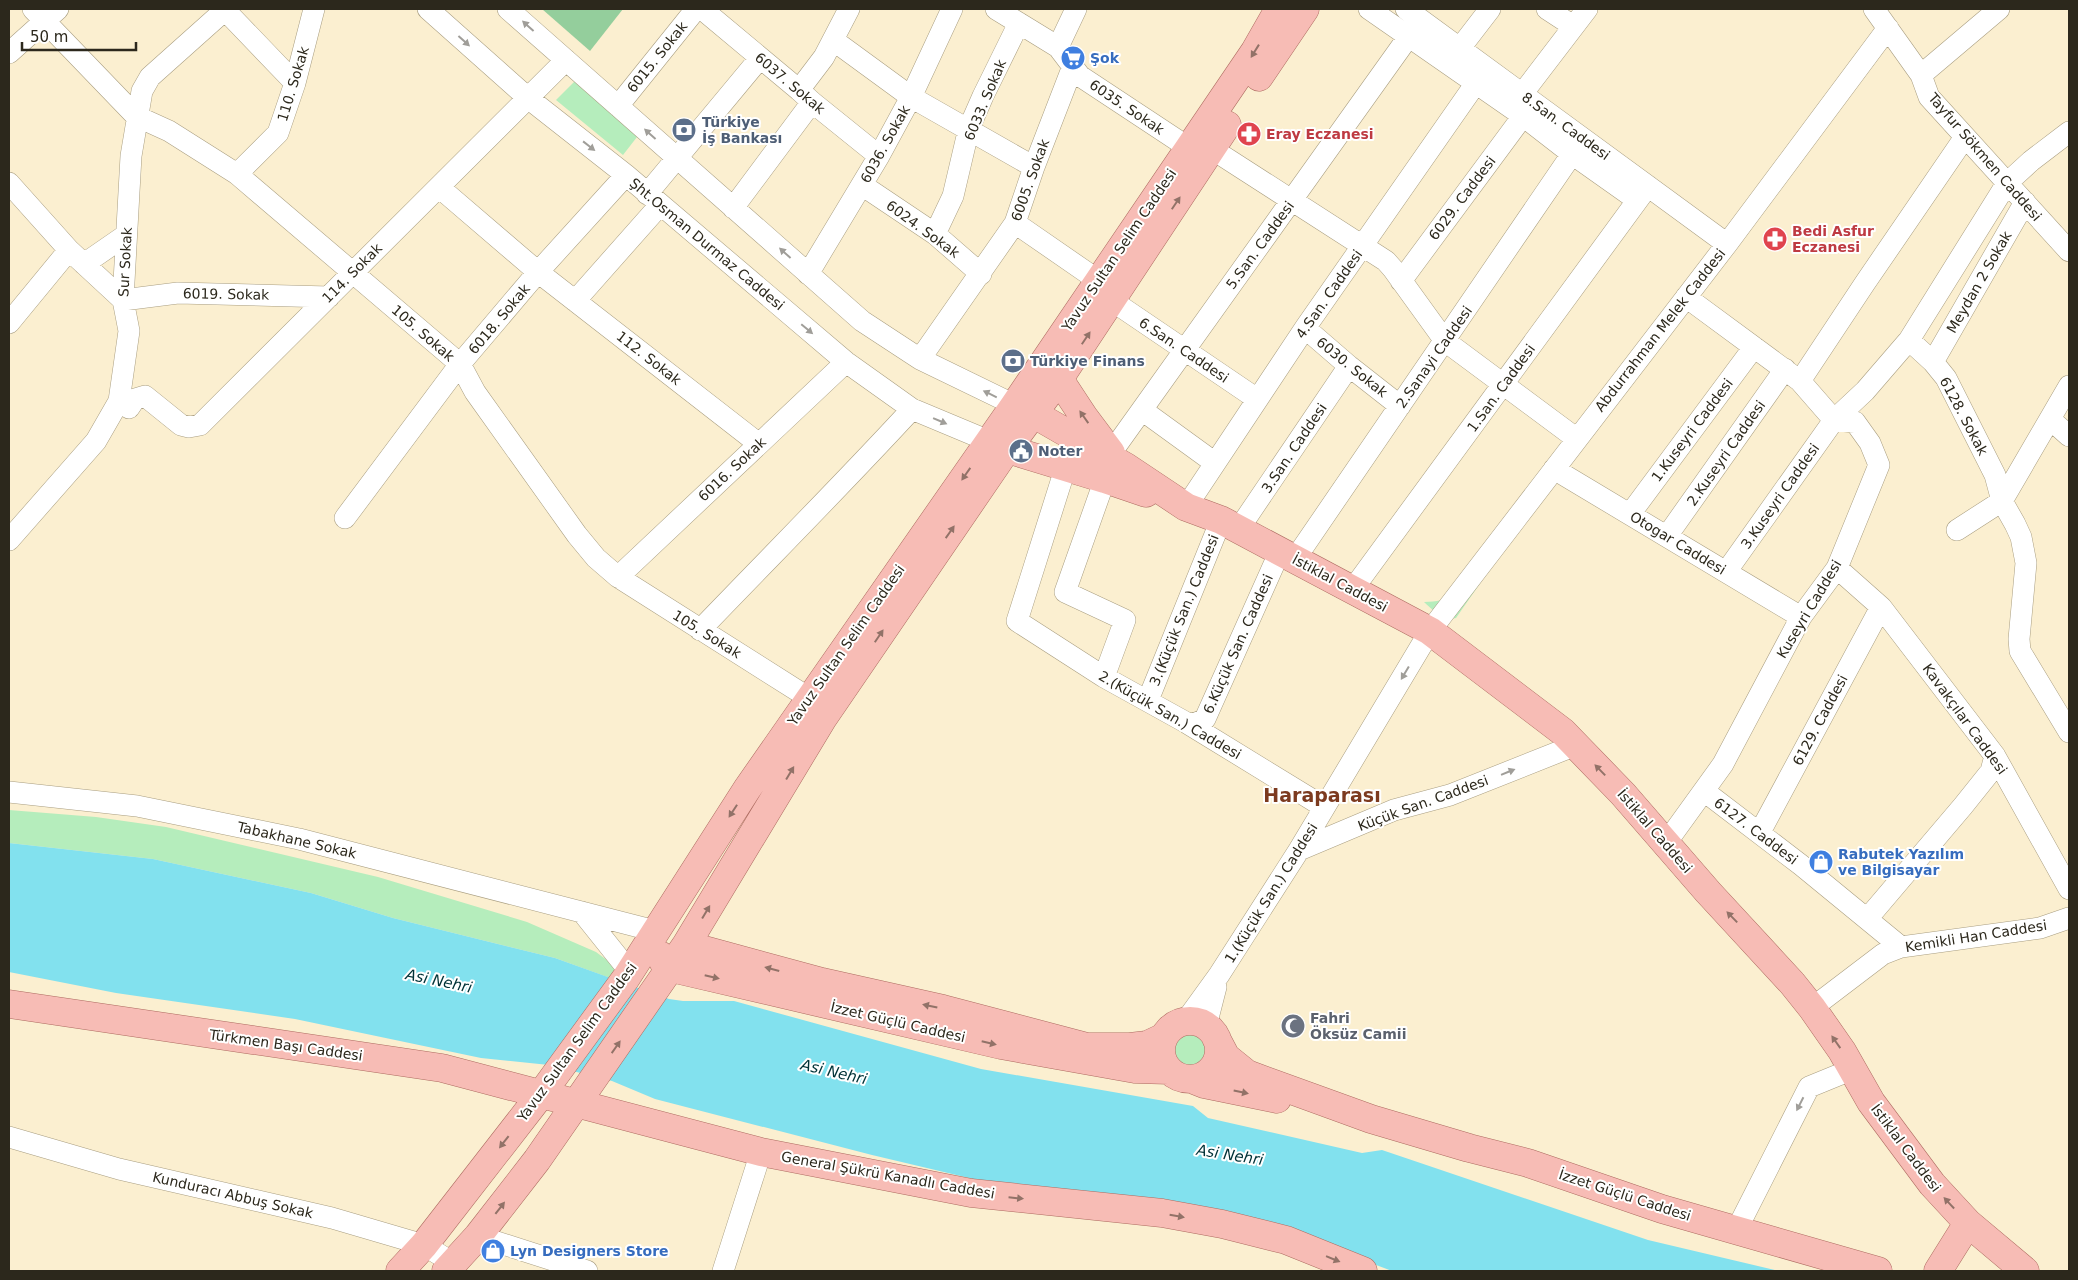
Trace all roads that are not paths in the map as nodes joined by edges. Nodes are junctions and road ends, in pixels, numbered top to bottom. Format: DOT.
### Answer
graph roads {
  1 [pos="225,9"];
  2 [pos="314,9"];
  3 [pos="428,9"];
  4 [pos="508,9"];
  5 [pos="696,9"];
  6 [pos="702,9"];
  7 [pos="952,9"];
  8 [pos="996,9"];
  9 [pos="1076,9"];
  10 [pos="1280,9"];
  11 [pos="1305,9"];
  12 [pos="1369,9"];
  13 [pos="1406,9"];
  14 [pos="1490,9"];
  15 [pos="1547,9"];
  16 [pos="1587,9"];
  17 [pos="1874,9"];
  18 [pos="1999,9"];
  19 [pos="45,13"];
  20 [pos="840,13"];
  21 [pos="1019,23"];
  22 [pos="1573,26"];
  23 [pos="1888,28"];
  24 [pos="1409,36"];
  25 [pos="833,40"];
  26 [pos="1058,47"];
  27 [pos="1460,48"];
  28 [pos="9,53"];
  29 [pos="760,58"];
  30 [pos="566,60"];
  31 [pos="1073,66"];
  32 [pos="1921,75"];
  33 [pos="295,83"];
  34 [pos="1476,83"];
  35 [pos="1522,94"];
  36 [pos="805,96"];
  37 [pos="911,97"];
  38 [pos="528,98"];
  39 [pos="618,106"];
  40 [pos="136,116"];
  41 [pos="1523,116"];
  42 [pos="969,128"];
  43 [pos="2069,132"];
  44 [pos="1965,138"];
  45 [pos="1200,148"];
  46 [pos="1572,154"];
  47 [pos="879,156"];
  48 [pos="678,158"];
  49 [pos="1034,166"];
  50 [pos="237,174"];
  51 [pos="626,175"];
  52 [pos="9,183"];
  53 [pos="2007,183"];
  54 [pos="862,185"];
  55 [pos="440,188"];
  56 [pos="1643,193"];
  57 [pos="654,200"];
  58 [pos="1292,201"];
  59 [pos="2025,202"];
  60 [pos="733,208"];
  61 [pos="1015,223"];
  62 [pos="934,234"];
  63 [pos="126,235"];
  64 [pos="1727,244"];
  65 [pos="1362,247"];
  66 [pos="2069,251"];
  67 [pos="76,257"];
  68 [pos="353,272"];
  69 [pos="538,272"];
  70 [pos="808,274"];
  71 [pos="981,274"];
  72 [pos="1401,281"];
  73 [pos="1105,290"];
  74 [pos="329,297"];
  75 [pos="1686,297"];
  76 [pos="123,300"];
  77 [pos="575,300"];
  78 [pos="9,323"];
  79 [pos="1304,328"];
  80 [pos="1910,340"];
  81 [pos="1445,341"];
  82 [pos="1754,347"];
  83 [pos="1185,350"];
  84 [pos="920,360"];
  85 [pos="846,362"];
  86 [pos="1933,362"];
  87 [pos="460,364"];
  88 [pos="1349,366"];
  89 [pos="1792,375"];
  90 [pos="1059,379"];
  91 [pos="1503,385"];
  92 [pos="2069,386"];
  93 [pos="1257,399"];
  94 [pos="1400,406"];
  95 [pos="129,408"];
  96 [pos="912,409"];
  97 [pos="1024,410"];
  98 [pos="1142,410"];
  99 [pos="2050,419"];
  100 [pos="1834,420"];
  101 [pos="2069,436"];
  102 [pos="1576,440"];
  103 [pos="759,444"];
  104 [pos="998,445"];
  105 [pos="1215,463"];
  106 [pos="1066,466"];
  107 [pos="1114,466"];
  108 [pos="1554,469"];
  109 [pos="2002,501"];
  110 [pos="1186,507"];
  111 [pos="1630,514"];
  112 [pos="345,518"];
  113 [pos="1230,525"];
  114 [pos="1957,530"];
  115 [pos="1667,536"];
  116 [pos="9,540"];
  117 [pos="1287,555"];
  118 [pos="1836,568"];
  119 [pos="1726,572"];
  120 [pos="618,577"];
  121 [pos="1353,590"];
  122 [pos="1881,607"];
  123 [pos="1801,618"];
  124 [pos="700,630"];
  125 [pos="1430,631"];
  126 [pos="1104,677"];
  127 [pos="809,698"];
  128 [pos="1148,700"];
  129 [pos="1187,723"];
  130 [pos="2069,732"];
  131 [pos="1576,745"];
  132 [pos="1995,756"];
  133 [pos="1704,791"];
  134 [pos="9,792"];
  135 [pos="1324,807"];
  136 [pos="1760,832"];
  137 [pos="1666,843"];
  138 [pos="1299,850"];
  139 [pos="2069,889"];
  140 [pos="582,912"];
  141 [pos="2069,918"];
  142 [pos="1867,920"];
  143 [pos="655,931"];
  144 [pos="686,945"];
  145 [pos="1901,947"];
  146 [pos="628,975"];
  147 [pos="665,976"];
  148 [pos="9,1004"];
  149 [pos="1812,1008"];
  150 [pos="1193,1031"];
  151 [pos="1168,1070"];
  152 [pos="1853,1070"];
  153 [pos="1194,1080"];
  154 [pos="565,1091"];
  155 [pos="1371,1119"];
  156 [pos="9,1137"];
  157 [pos="761,1152"];
  158 [pos="1968,1223"];
  159 [pos="1736,1231"];
  160 [pos="478,1236"];
  161 [pos="424,1245"];
  162 [pos="449,1267"];
  163 [pos="400,1271"];
  164 [pos="588,1271"];
  165 [pos="723,1271"];
  166 [pos="1363,1271"];
  167 [pos="1878,1271"];
  168 [pos="1938,1271"];
  169 [pos="2025,1271"];
  1 -- 33 [label="street"];
  1 -- 40 [label="street, Sur Sokak"];
  2 -- 33 [label="street, 110. Sokak"];
  3 -- 38 [label="street, Şht.Osman Durmaz Caddesi, one-way"];
  30 -- 4 [label="street, one-way"];
  5 -- 39 [label="street, 6015. Sokak"];
  6 -- 29 [label="street, 6037. Sokak"];
  7 -- 37 [label="street, 6036. Sokak"];
  8 -- 21 [label="street, 6035. Sokak"];
  9 -- 26 [label="street"];
  10 -- 45 [label="main road, Yavuz Sultan Selim Caddesi, one-way"];
  11 -- 45 [label="main road, Yavuz Sultan Selim Caddesi"];
  12 -- 24 [label="street, 8.San. Caddesi"];
  13 -- 27 [label="street, 8.San. Caddesi"];
  14 -- 27 [label="street"];
  15 -- 22 [label="street"];
  16 -- 22 [label="street"];
  17 -- 23 [label="street, Tayfur Sökmen Caddesi"];
  18 -- 32 [label="street"];
  19 -- 28 [label="street"];
  19 -- 40 [label="street, 105. Sokak"];
  20 -- 25 [label="street"];
  21 -- 26 [label="street, 6035. Sokak"];
  21 -- 42 [label="street, 6033. Sokak"];
  22 -- 35 [label="street"];
  23 -- 32 [label="street, Tayfur Sökmen Caddesi"];
  23 -- 64 [label="street, Abdurrahman Melek Caddesi"];
  24 -- 34 [label="street, 8.San. Caddesi"];
  24 -- 58 [label="street, 5.San. Caddesi"];
  25 -- 36 [label="street"];
  25 -- 37 [label="street"];
  26 -- 31 [label="street, 6035. Sokak"];
  27 -- 35 [label="street, 8.San. Caddesi"];
  29 -- 36 [label="street, 6037. Sokak"];
  29 -- 48 [label="street"];
  30 -- 38 [label="street, 114. Sokak"];
  30 -- 39 [label="street"];
  31 -- 45 [label="street, 6035. Sokak"];
  31 -- 49 [label="street, 6005. Sokak"];
  32 -- 44 [label="street, Tayfur Sökmen Caddesi"];
  33 -- 50 [label="street, 110. Sokak"];
  34 -- 41 [label="street, 8.San. Caddesi"];
  34 -- 65 [label="street, 4.San. Caddesi"];
  35 -- 56 [label="street, 8.San. Caddesi"];
  36 -- 47 [label="street, 6037. Sokak"];
  36 -- 60 [label="street"];
  37 -- 42 [label="street"];
  37 -- 47 [label="street, 6036. Sokak"];
  38 -- 51 [label="street, Şht.Osman Durmaz Caddesi, one-way"];
  38 -- 55 [label="street, 114. Sokak"];
  48 -- 39 [label="street, one-way"];
  40 -- 50 [label="street, 105. Sokak"];
  40 -- 63 [label="street, Sur Sokak"];
  41 -- 46 [label="street, 8.San. Caddesi"];
  41 -- 72 [label="street, 6029. Caddesi"];
  42 -- 49 [label="street"];
  42 -- 62 [label="street, 6033. Sokak"];
  43 -- 53 [label="street, 3.Kuseyri Caddesi"];
  44 -- 53 [label="street, Tayfur Sökmen Caddesi"];
  44 -- 89 [label="street, 2.Kuseyri Caddesi"];
  45 -- 58 [label="street, 6035. Sokak"];
  45 -- 73 [label="main road, Yavuz Sultan Selim Caddesi"];
  46 -- 56 [label="street, 8.San. Caddesi"];
  46 -- 81 [label="street, 2.Sanayi Caddesi"];
  47 -- 54 [label="street, 6036. Sokak"];
  48 -- 57 [label="street"];
  48 -- 60 [label="street"];
  49 -- 61 [label="street, 6005. Sokak"];
  50 -- 68 [label="street, 105. Sokak"];
  51 -- 57 [label="street, Şht.Osman Durmaz Caddesi"];
  51 -- 69 [label="street, 6018. Sokak"];
  52 -- 67 [label="street"];
  53 -- 59 [label="street, Tayfur Sökmen Caddesi"];
  53 -- 80 [label="street, 3.Kuseyri Caddesi"];
  54 -- 62 [label="street, 6024. Sokak"];
  54 -- 70 [label="street, 6036. Sokak"];
  55 -- 68 [label="street, 114. Sokak"];
  55 -- 69 [label="street, 112. Sokak"];
  56 -- 64 [label="street, 8.San. Caddesi"];
  56 -- 91 [label="street, 1.San. Caddesi"];
  57 -- 77 [label="street"];
  57 -- 85 [label="street, Şht.Osman Durmaz Caddesi, one-way"];
  58 -- 65 [label="street, 6035. Sokak"];
  58 -- 83 [label="street, 5.San. Caddesi"];
  59 -- 66 [label="street, Tayfur Sökmen Caddesi"];
  59 -- 86 [label="street, Meydan 2 Sokak"];
  70 -- 60 [label="street, one-way"];
  61 -- 71 [label="street, 6005. Sokak"];
  61 -- 73 [label="street, 6.San. Caddesi"];
  62 -- 71 [label="street, 6024. Sokak"];
  63 -- 67 [label="street"];
  63 -- 76 [label="street, Sur Sokak"];
  64 -- 75 [label="street, Abdurrahman Melek Caddesi"];
  65 -- 72 [label="street, 6035. Sokak"];
  65 -- 79 [label="street, 4.San. Caddesi"];
  67 -- 76 [label="street"];
  67 -- 78 [label="street"];
  68 -- 74 [label="street, 114. Sokak"];
  68 -- 87 [label="street, 105. Sokak"];
  69 -- 77 [label="street, 112. Sokak"];
  69 -- 87 [label="street, 6018. Sokak"];
  70 -- 84 [label="street"];
  71 -- 84 [label="street, 6005. Sokak"];
  72 -- 81 [label="street, 6035. Sokak"];
  73 -- 83 [label="street, 6.San. Caddesi"];
  90 -- 73 [label="main road, Yavuz Sultan Selim Caddesi, one-way"];
  73 -- 97 [label="main road, Yavuz Sultan Selim Caddesi"];
  74 -- 76 [label="street, 6019. Sokak"];
  74 -- 95 [label="street, 114. Sokak"];
  75 -- 82 [label="street"];
  75 -- 102 [label="street, Abdurrahman Melek Caddesi"];
  76 -- 116 [label="street, Sur Sokak"];
  77 -- 103 [label="street, 112. Sokak"];
  79 -- 88 [label="street, 6030. Sokak"];
  79 -- 93 [label="street, 4.San. Caddesi"];
  80 -- 86 [label="street, 6128. Sokak"];
  80 -- 100 [label="street, 3.Kuseyri Caddesi"];
  81 -- 91 [label="street, 6035. Sokak"];
  81 -- 94 [label="street, 2.Sanayi Caddesi"];
  82 -- 89 [label="street"];
  82 -- 111 [label="street, 1.Kuseyri Caddesi"];
  83 -- 93 [label="street, 6.San. Caddesi"];
  83 -- 98 [label="street, 5.San. Caddesi"];
  97 -- 84 [label="street, one-way"];
  85 -- 96 [label="street, Şht.Osman Durmaz Caddesi"];
  85 -- 103 [label="street, 6016. Sokak"];
  86 -- 109 [label="street, 6128. Sokak"];
  87 -- 112 [label="street, 6018. Sokak"];
  87 -- 120 [label="street, 105. Sokak"];
  88 -- 94 [label="street, 6030. Sokak"];
  88 -- 113 [label="street, 3.San. Caddesi"];
  89 -- 100 [label="street"];
  89 -- 115 [label="street, 2.Kuseyri Caddesi"];
  90 -- 97 [label="main road, Yavuz Sultan Selim Caddesi"];
  107 -- 90 [label="main road, one-way"];
  91 -- 102 [label="street, 6035. Sokak"];
  91 -- 121 [label="street, 1.San. Caddesi"];
  92 -- 99 [label="street"];
  93 -- 105 [label="street, 4.San. Caddesi"];
  94 -- 117 [label="street, 2.Sanayi Caddesi"];
  96 -- 104 [label="street, Şht.Osman Durmaz Caddesi, one-way"];
  96 -- 124 [label="street"];
  97 -- 104 [label="main road, Yavuz Sultan Selim Caddesi"];
  97 -- 107 [label="main road, İstiklal Caddesi"];
  98 -- 105 [label="street"];
  98 -- 107 [label="street, 5.San. Caddesi"];
  99 -- 101 [label="street"];
  99 -- 109 [label="street"];
  100 -- 118 [label="street, Kuseyri Caddesi"];
  100 -- 119 [label="street, 3.Kuseyri Caddesi"];
  102 -- 108 [label="street, Abdurrahman Melek Caddesi"];
  103 -- 120 [label="street, 6016. Sokak"];
  104 -- 106 [label="main road, İstiklal Caddesi"];
  104 -- 127 [label="main road, Yavuz Sultan Selim Caddesi, one-way"];
  144 -- 104 [label="main road, Yavuz Sultan Selim Caddesi, one-way"];
  105 -- 110 [label="street, 4.San. Caddesi"];
  106 -- 107 [label="main road, İstiklal Caddesi"];
  106 -- 126 [label="street, 2.(Küçük San.) Caddesi"];
  107 -- 110 [label="main road, İstiklal Caddesi"];
  107 -- 126 [label="street, 5.San. Caddesi"];
  108 -- 111 [label="street, Otogar Caddesi"];
  108 -- 125 [label="street, Abdurrahman Melek Caddesi"];
  109 -- 114 [label="street"];
  109 -- 130 [label="street, 6128. Sokak"];
  110 -- 113 [label="main road, İstiklal Caddesi"];
  111 -- 115 [label="street, Otogar Caddesi"];
  113 -- 117 [label="main road, İstiklal Caddesi"];
  113 -- 128 [label="street, 3.(Küçük San.) Caddesi"];
  115 -- 119 [label="street, Otogar Caddesi"];
  117 -- 121 [label="main road, İstiklal Caddesi"];
  117 -- 129 [label="street, 6.Küçük San. Caddesi"];
  118 -- 122 [label="street, Kavakçılar Caddesi"];
  118 -- 123 [label="street, Kuseyri Caddesi"];
  119 -- 123 [label="street, Otogar Caddesi"];
  120 -- 124 [label="street, 105. Sokak"];
  121 -- 125 [label="main road, İstiklal Caddesi"];
  122 -- 132 [label="street, Kavakçılar Caddesi"];
  122 -- 136 [label="street, 6129. Caddesi"];
  123 -- 133 [label="street, Kuseyri Caddesi"];
  124 -- 127 [label="street, 105. Sokak"];
  125 -- 131 [label="main road, İstiklal Caddesi"];
  125 -- 135 [label="street, 1.(Küçük San.) Caddesi, one-way"];
  126 -- 128 [label="street, 2.(Küçük San.) Caddesi"];
  127 -- 143 [label="main road, Yavuz Sultan Selim Caddesi, one-way"];
  128 -- 129 [label="street, 2.(Küçük San.) Caddesi"];
  129 -- 135 [label="street, 2.(Küçük San.) Caddesi"];
  137 -- 131 [label="main road, İstiklal Caddesi, one-way"];
  138 -- 131 [label="street, Küçük San. Caddesi, one-way"];
  132 -- 139 [label="street, Kavakçılar Caddesi"];
  132 -- 142 [label="street"];
  133 -- 136 [label="street, 6127. Caddesi"];
  133 -- 137 [label="street, Kuseyri Caddesi"];
  134 -- 140 [label="street, Tabakhane Sokak"];
  135 -- 138 [label="street, 1.(Küçük San.) Caddesi"];
  136 -- 142 [label="street, 6127. Caddesi"];
  149 -- 137 [label="main road, İstiklal Caddesi, one-way"];
  138 -- 150 [label="street, 1.(Küçük San.) Caddesi"];
  140 -- 143 [label="street, Tabakhane Sokak"];
  140 -- 146 [label="street"];
  141 -- 145 [label="street, Kemikli Han Caddesi"];
  142 -- 145 [label="street, 6127. Caddesi"];
  143 -- 146 [label="main road, Yavuz Sultan Selim Caddesi"];
  143 -- 147 [label="main road"];
  144 -- 147 [label="main road, Yavuz Sultan Selim Caddesi"];
  150 -- 144 [label="main road, İzzet Güçlü Caddesi, one-way"];
  145 -- 149 [label="street, Kemikli Han Caddesi"];
  146 -- 154 [label="main road, Yavuz Sultan Selim Caddesi"];
  147 -- 151 [label="main road, İzzet Güçlü Caddesi, one-way"];
  154 -- 147 [label="main road, Yavuz Sultan Selim Caddesi, one-way"];
  148 -- 154 [label="main road, Türkmen Başı Caddesi"];
  152 -- 149 [label="main road, İstiklal Caddesi, one-way"];
  150 -- 151 [label="main road"];
  150 -- 153 [label="main road"];
  150 -- 155 [label="main road, İzzet Güçlü Caddesi"];
  151 -- 153 [label="main road, İzzet Güçlü Caddesi"];
  158 -- 152 [label="main road, İstiklal Caddesi, one-way"];
  152 -- 159 [label="street, one-way"];
  153 -- 155 [label="main road, İzzet Güçlü Caddesi, one-way"];
  154 -- 157 [label="main road, General Şükrü Kanadlı Caddesi"];
  160 -- 154 [label="main road, Yavuz Sultan Selim Caddesi, one-way"];
  154 -- 161 [label="main road, Yavuz Sultan Selim Caddesi, one-way"];
  155 -- 159 [label="main road, İzzet Güçlü Caddesi"];
  156 -- 161 [label="street, Kunduracı Abbuş Sokak"];
  157 -- 165 [label="street"];
  157 -- 166 [label="main road, General Şükrü Kanadlı Caddesi, one-way"];
  158 -- 168 [label="main road"];
  158 -- 169 [label="main road, İstiklal Caddesi"];
  159 -- 167 [label="main road, İzzet Güçlü Caddesi"];
  160 -- 162 [label="main road, Yavuz Sultan Selim Caddesi"];
  160 -- 164 [label="street"];
  161 -- 162 [label="street, Kunduracı Abbuş Sokak"];
  161 -- 163 [label="main road, Yavuz Sultan Selim Caddesi"];
}
